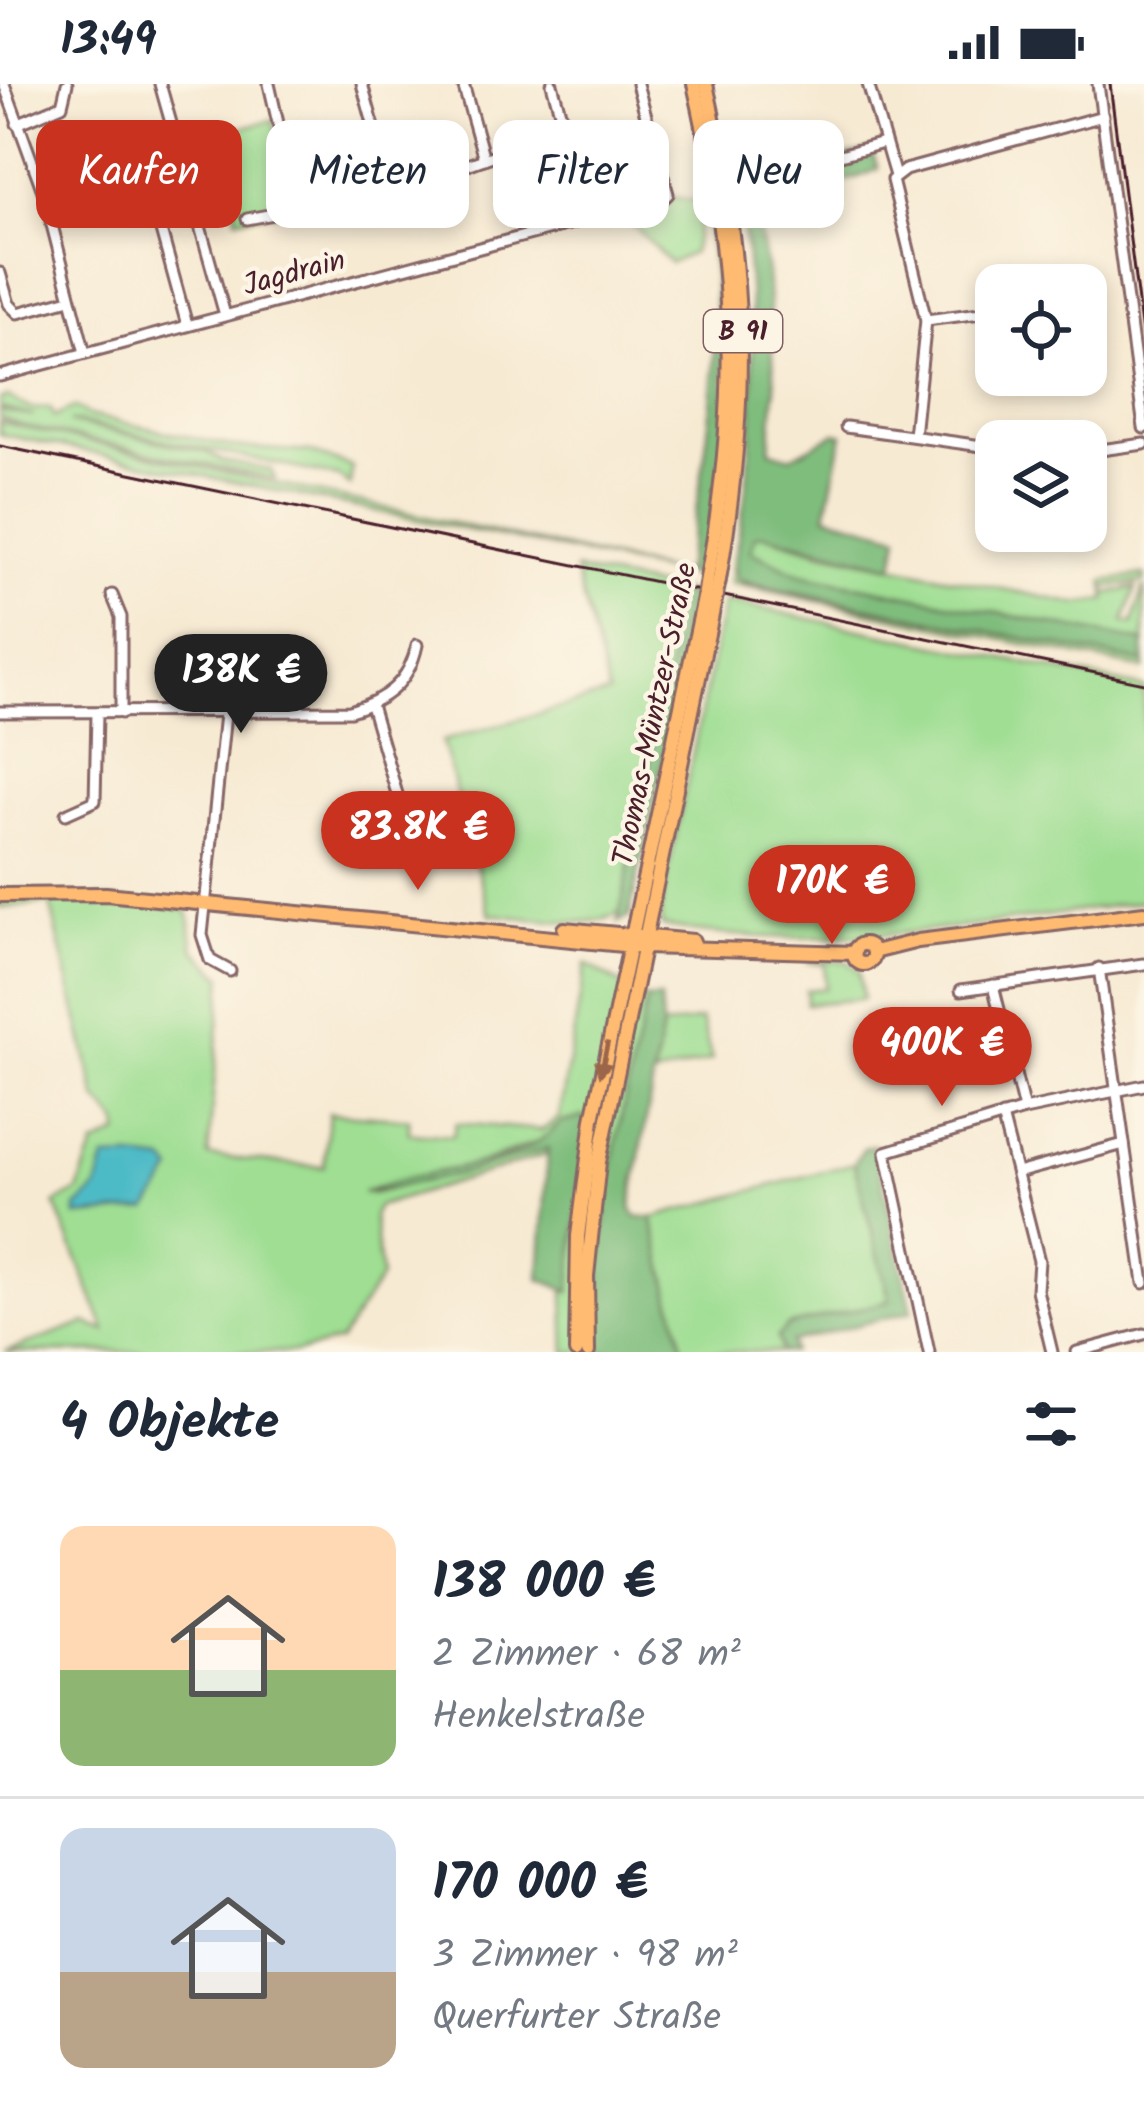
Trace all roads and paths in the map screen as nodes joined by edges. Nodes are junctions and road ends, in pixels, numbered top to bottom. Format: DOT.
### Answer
graph roads {
  1 [pos="67,84"];
  2 [pos="160,84"];
  3 [pos="268,84"];
  4 [pos="362,84"];
  5 [pos="464,84"];
  6 [pos="552,84"];
  7 [pos="637,84"];
  8 [pos="694,84"];
  9 [pos="706,84"];
  10 [pos="868,84"];
  11 [pos="1098,84"];
  12 [pos="3,88"];
  13 [pos="1103,116"];
  14 [pos="277,120"];
  15 [pos="372,120"];
  16 [pos="562,120"];
  17 [pos="647,120"];
  18 [pos="17,124"];
  19 [pos="883,143"];
  20 [pos="844,154"];
  21 [pos="493,157"];
  22 [pos="484,159"];
  23 [pos="469,164"];
  24 [pos="36,173"];
  25 [pos="895,176"];
  26 [pos="266,216"];
  27 [pos="247,219"];
  28 [pos="52,228"];
  29 [pos="162,228"];
  30 [pos="556,228"];
  31 [pos="0,273"];
  32 [pos="70,299"];
  33 [pos="975,313"];
  34 [pos="225,315"];
  35 [pos="926,320"];
  36 [pos="187,326"];
  37 [pos="85,353"];
  38 [pos="0,376"];
  39 [pos="846,427"];
  40 [pos="1144,428"];
  41 [pos="914,436"];
  42 [pos="1144,444"];
  43 [pos="975,445"];
  44 [pos="1107,449"];
  45 [pos="713,579"];
  46 [pos="112,595"];
  47 [pos="417,645"];
  48 [pos="371,705"];
  49 [pos="0,712"];
  50 [pos="97,713"];
  51 [pos="122,713"];
  52 [pos="225,714"];
  53 [pos="403,811"];
  54 [pos="66,814"];
  55 [pos="0,896"];
  56 [pos="205,902"];
  57 [pos="1144,913"];
  58 [pos="637,941"];
  59 [pos="1144,964"];
  60 [pos="1099,968"];
  61 [pos="230,971"];
  62 [pos="993,985"];
  63 [pos="962,990"];
  64 [pos="1144,1085"];
  65 [pos="1115,1089"];
  66 [pos="1024,1110"];
  67 [pos="1002,1116"];
  68 [pos="1124,1144"];
  69 [pos="1016,1173"];
  70 [pos="1144,1283"];
  71 [pos="1144,1334"];
  72 [pos="576,1352"];
  73 [pos="588,1352"];
  74 [pos="929,1352"];
  75 [pos="1052,1352"];
  76 [pos="1077,1352"];
  1 -- 18 [label="street"];
  2 -- 34 [label="street"];
  3 -- 14 [label="street"];
  4 -- 15 [label="street"];
  5 -- 22 [label="street"];
  6 -- 16 [label="street"];
  7 -- 17 [label="street, Jagdrain"];
  8 -- 45 [label="main road, Thomas-Müntzer-Straße / B 91"];
  9 -- 45 [label="main road, Thomas-Müntzer-Straße / B 91"];
  10 -- 19 [label="street"];
  11 -- 13 [label="street"];
  12 -- 18 [label="street"];
  13 -- 25 [label="street"];
  13 -- 40 [label="street"];
  18 -- 24 [label="street"];
  19 -- 20 [label="street"];
  19 -- 25 [label="street"];
  21 -- 22 [label="street"];
  22 -- 23 [label="street"];
  25 -- 35 [label="street"];
  26 -- 27 [label="street"];
  28 -- 32 [label="street"];
  29 -- 36 [label="street"];
  30 -- 34 [label="street, Jagdrain"];
  31 -- 32 [label="street"];
  32 -- 37 [label="street"];
  33 -- 35 [label="street"];
  34 -- 36 [label="street, Jagdrain"];
  35 -- 41 [label="street"];
  36 -- 37 [label="street, Jagdrain"];
  37 -- 38 [label="street, Jagdrain"];
  39 -- 41 [label="street"];
  41 -- 43 [label="street"];
  42 -- 44 [label="street"];
  45 -- 58 [label="main road, Thomas-Müntzer-Straße / B 91, bridge"];
  46 -- 51 [label="street"];
  47 -- 48 [label="street"];
  48 -- 52 [label="street"];
  48 -- 53 [label="street"];
  49 -- 50 [label="street"];
  50 -- 51 [label="street"];
  50 -- 54 [label="street"];
  51 -- 52 [label="street"];
  52 -- 56 [label="street"];
  55 -- 56 [label="main road"];
  56 -- 58 [label="main road"];
  56 -- 61 [label="street"];
  57 -- 58 [label="main road"];
  58 -- 72 [label="main road, Thomas-Müntzer-Straße / B 91, one-way"];
  58 -- 73 [label="main road, Thomas-Müntzer-Straße / B 91"];
  59 -- 60 [label="street"];
  60 -- 62 [label="street"];
  60 -- 65 [label="street"];
  62 -- 63 [label="street"];
  62 -- 66 [label="street"];
  64 -- 65 [label="street"];
  65 -- 66 [label="street"];
  65 -- 68 [label="street"];
  66 -- 67 [label="street"];
  67 -- 69 [label="street"];
  67 -- 74 [label="street"];
  68 -- 69 [label="street"];
  68 -- 70 [label="street"];
  69 -- 75 [label="street"];
  71 -- 76 [label="street"];
}
